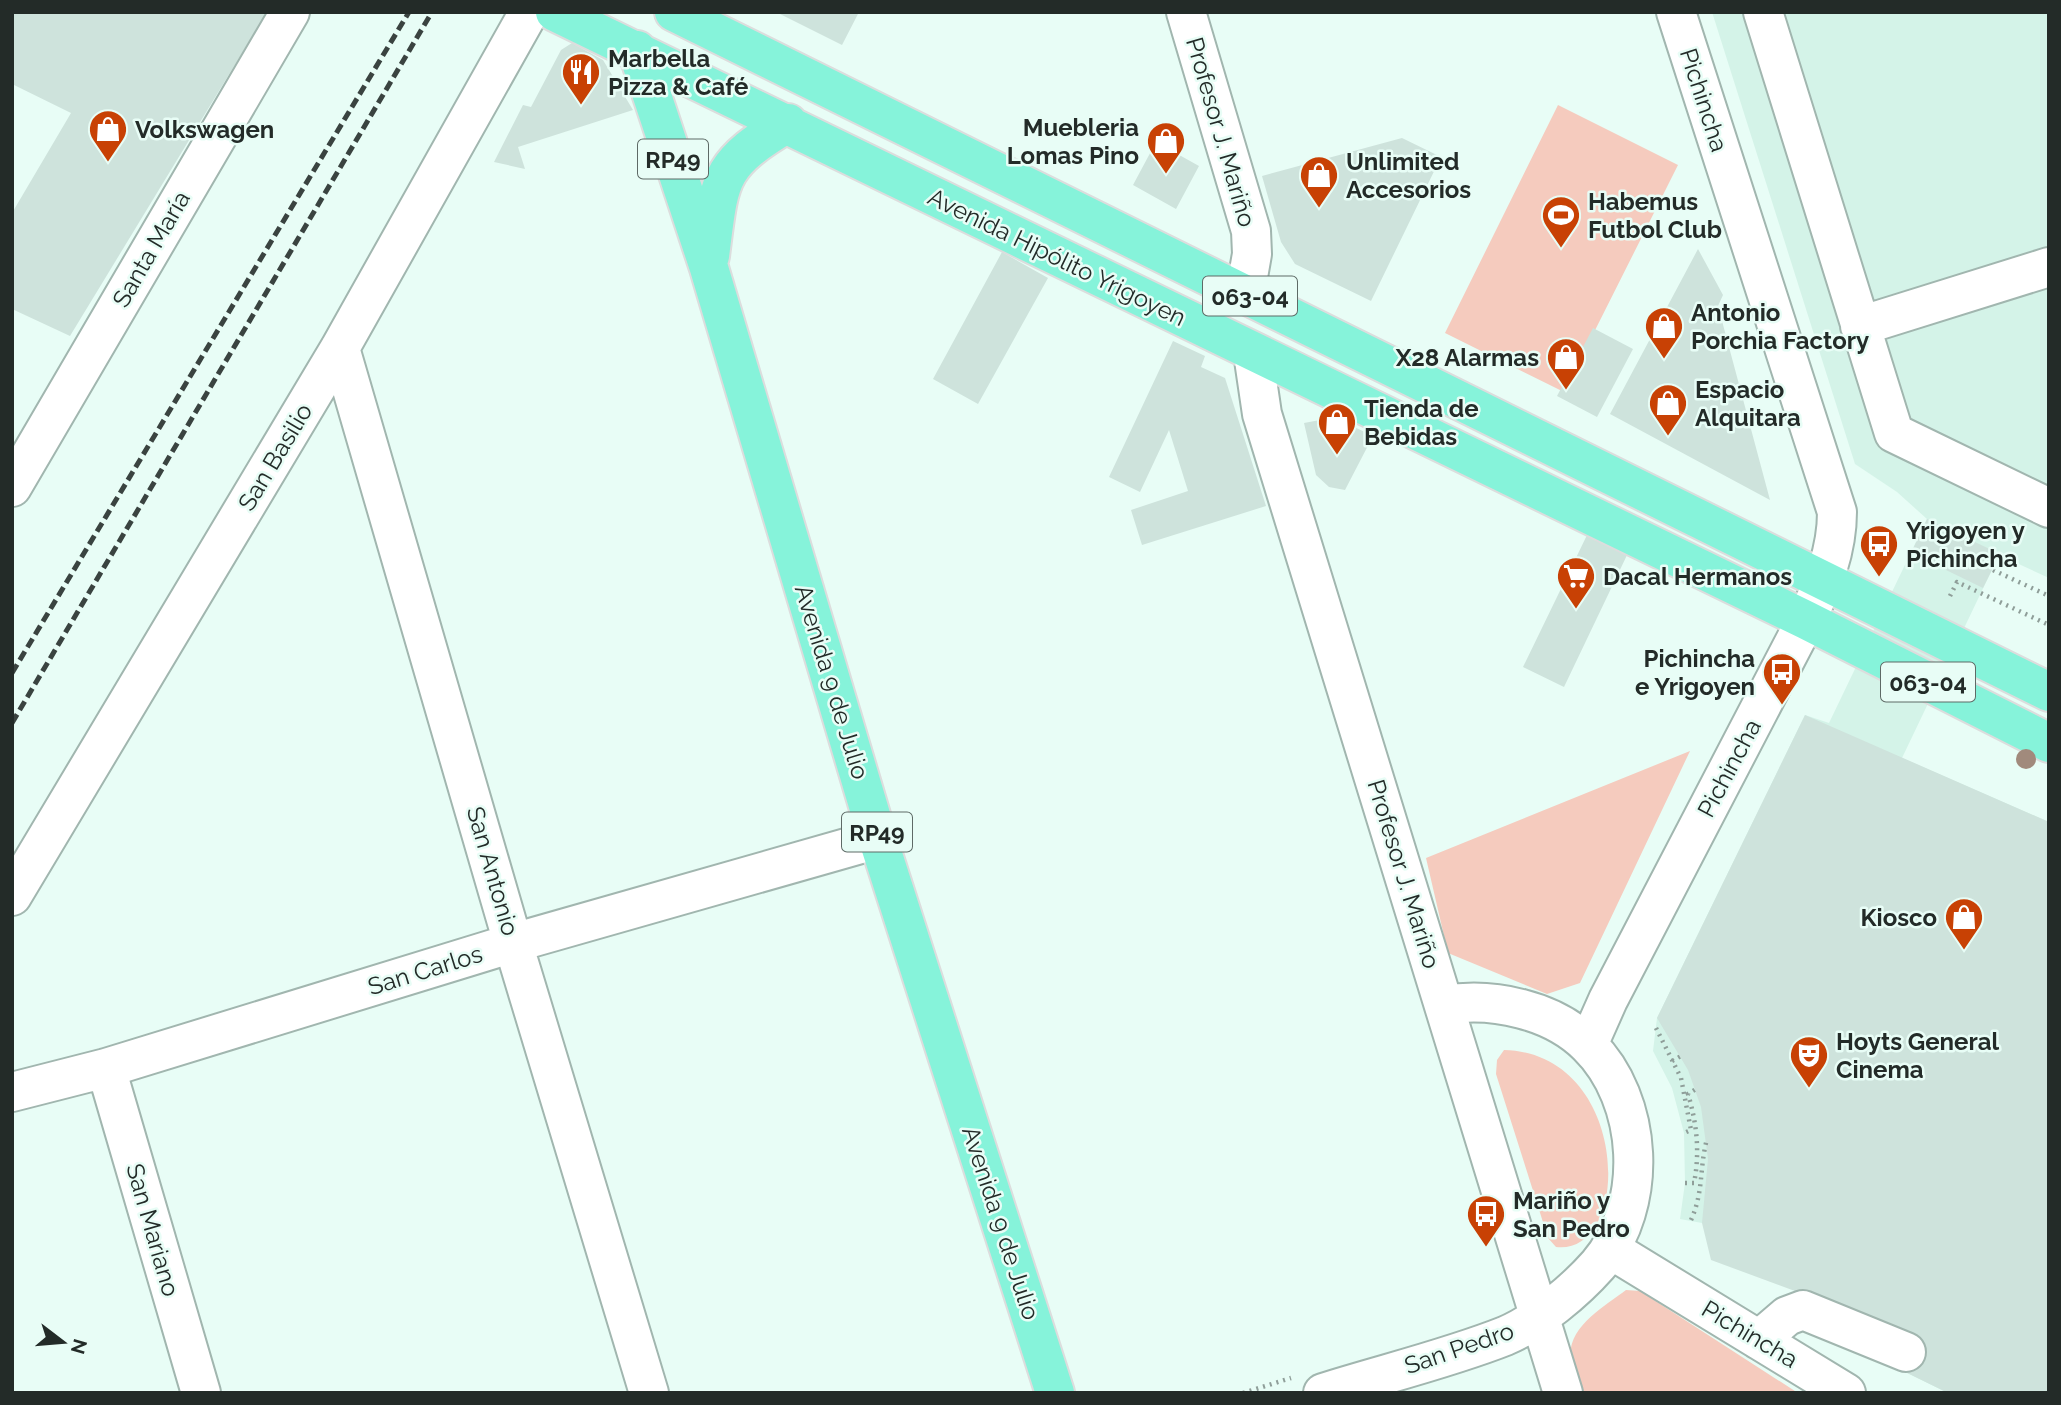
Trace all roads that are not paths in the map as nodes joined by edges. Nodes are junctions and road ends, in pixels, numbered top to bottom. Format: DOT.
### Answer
graph roads {
  1 [pos="290,12"];
  2 [pos="529,12"];
  3 [pos="555,12"];
  4 [pos="674,12"];
  5 [pos="1186,12"];
  6 [pos="1676,12"];
  7 [pos="1763,12"];
  8 [pos="637,50"];
  9 [pos="788,123"];
  10 [pos="2049,267"];
  11 [pos="709,268"];
  12 [pos="1245,294"];
  13 [pos="1860,326"];
  14 [pos="340,348"];
  15 [pos="1253,353"];
  16 [pos="15,477"];
  17 [pos="2049,509"];
  18 [pos="1824,582"];
  19 [pos="1806,621"];
  20 [pos="2049,692"];
  21 [pos="2049,743"];
  22 [pos="878,839"];
  23 [pos="12,896"];
  24 [pos="513,943"];
  25 [pos="1445,1005"];
  26 [pos="1588,1045"];
  27 [pos="106,1068"];
  28 [pos="12,1092"];
  29 [pos="1610,1249"];
  30 [pos="1538,1315"];
  31 [pos="1759,1340"];
  32 [pos="1906,1352"];
  33 [pos="201,1393"];
  34 [pos="649,1393"];
  35 [pos="1055,1393"];
  36 [pos="1323,1393"];
  37 [pos="1563,1393"];
  38 [pos="1846,1393"];
  1 -- 16 [label="street, Santa María"];
  2 -- 14 [label="street, San Basilio"];
  3 -- 8 [label="main road, Avenida Hipólito Yrigoyen / 063-04"];
  4 -- 12 [label="main road, Avenida Hipólito Yrigoyen / 063-04"];
  5 -- 12 [label="street, Profesor J. Mariño"];
  6 -- 18 [label="street, Pichincha"];
  7 -- 13 [label="street"];
  8 -- 9 [label="main road, Avenida Hipólito Yrigoyen / 063-04"];
  8 -- 11 [label="main road, Avenida 9 de Julio / RP49"];
  9 -- 11 [label="main road, RP49"];
  9 -- 15 [label="main road, Avenida Hipólito Yrigoyen / 063-04"];
  10 -- 13 [label="street"];
  11 -- 22 [label="main road, Avenida 9 de Julio / RP49"];
  12 -- 18 [label="main road, Avenida Hipólito Yrigoyen / 063-04"];
  13 -- 17 [label="street"];
  14 -- 23 [label="street, San Basilio"];
  14 -- 24 [label="street, San Antonio"];
  15 -- 19 [label="main road, Avenida Hipólito Yrigoyen / 063-04"];
  15 -- 25 [label="street, Profesor J. Mariño"];
  18 -- 19 [label="street, Pichincha"];
  18 -- 20 [label="main road, Avenida Hipólito Yrigoyen / 063-04"];
  19 -- 21 [label="main road, Avenida Hipólito Yrigoyen / 063-04"];
  19 -- 26 [label="street, Pichincha"];
  22 -- 24 [label="street, San Carlos"];
  22 -- 35 [label="main road, Avenida 9 de Julio / RP49"];
  24 -- 27 [label="street, San Carlos"];
  24 -- 34 [label="street, San Antonio"];
  25 -- 26 [label="street"];
  25 -- 30 [label="street, Profesor J. Mariño"];
  26 -- 29 [label="street"];
  27 -- 28 [label="street, San Carlos"];
  27 -- 33 [label="street, San Mariano"];
  29 -- 30 [label="street, San Pedro"];
  29 -- 31 [label="street, Pichincha"];
  30 -- 36 [label="street, San Pedro"];
  30 -- 37 [label="street, Profesor J. Mariño"];
  31 -- 32 [label="street"];
  31 -- 38 [label="street, Pichincha"];
}
